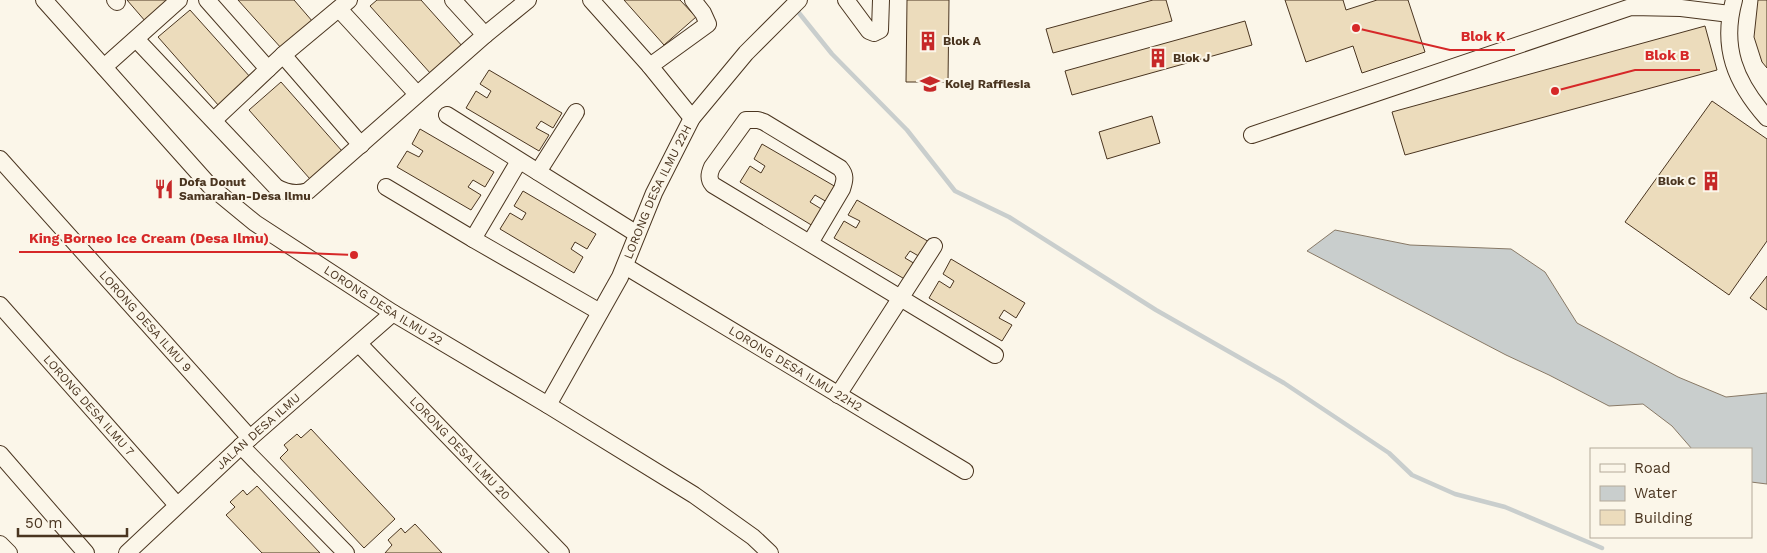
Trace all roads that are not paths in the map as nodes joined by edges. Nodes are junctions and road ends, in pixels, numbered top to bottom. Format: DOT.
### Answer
graph roads {
  1 [pos="44,0"];
  2 [pos="179,0"];
  3 [pos="207,0"];
  4 [pos="453,0"];
  5 [pos="528,0"];
  6 [pos="591,0"];
  7 [pos="693,0"];
  8 [pos="846,0"];
  9 [pos="881,0"];
  10 [pos="797,2"];
  11 [pos="344,4"];
  12 [pos="1732,7"];
  13 [pos="485,35"];
  14 [pos="136,39"];
  15 [pos="283,55"];
  16 [pos="650,66"];
  17 [pos="104,68"];
  18 [pos="268,69"];
  19 [pos="417,94"];
  20 [pos="576,112"];
  21 [pos="447,114"];
  22 [pos="692,118"];
  23 [pos="1767,118"];
  24 [pos="214,120"];
  25 [pos="1252,135"];
  26 [pos="361,145"];
  27 [pos="0,159"];
  28 [pos="519,161"];
  29 [pos="538,172"];
  30 [pos="386,187"];
  31 [pos="637,234"];
  32 [pos="473,238"];
  33 [pos="810,244"];
  34 [pos="934,246"];
  35 [pos="625,266"];
  36 [pos="901,299"];
  37 [pos="0,305"];
  38 [pos="600,312"];
  39 [pos="393,313"];
  40 [pos="359,344"];
  41 [pos="996,355"];
  42 [pos="838,395"];
  43 [pos="548,405"];
  44 [pos="246,442"];
  45 [pos="0,454"];
  46 [pos="965,471"];
  47 [pos="177,505"];
  48 [pos="0,544"];
  49 [pos="9,553"];
  50 [pos="86,553"];
  51 [pos="127,553"];
  52 [pos="346,553"];
  53 [pos="562,553"];
  54 [pos="770,553"];
  1 -- 17 [label="street, LORONG DESA ILMU 22"];
  2 -- 14 [label="street"];
  3 -- 18 [label="street"];
  4 -- 13 [label="street"];
  5 -- 13 [label="street"];
  6 -- 16 [label="street"];
  7 -- 16 [label="street"];
  8 -- 9 [label="street"];
  10 -- 22 [label="street, LORONG DESA ILMU 22H"];
  11 -- 15 [label="street"];
  11 -- 19 [label="street"];
  12 -- 23 [label="street"];
  12 -- 25 [label="street"];
  13 -- 19 [label="street"];
  14 -- 17 [label="street"];
  14 -- 24 [label="street"];
  15 -- 18 [label="street"];
  15 -- 26 [label="street"];
  16 -- 22 [label="street"];
  17 -- 39 [label="street, LORONG DESA ILMU 22"];
  18 -- 24 [label="street"];
  19 -- 26 [label="street"];
  20 -- 29 [label="street"];
  21 -- 28 [label="street"];
  22 -- 31 [label="street, LORONG DESA ILMU 22H"];
  24 -- 26 [label="street"];
  27 -- 44 [label="street, LORONG DESA ILMU 9"];
  28 -- 29 [label="street"];
  28 -- 32 [label="street"];
  29 -- 31 [label="street"];
  30 -- 32 [label="street"];
  31 -- 35 [label="street, LORONG DESA ILMU 22H"];
  32 -- 38 [label="street"];
  33 -- 33 [label="street"];
  33 -- 36 [label="street"];
  34 -- 36 [label="street"];
  35 -- 38 [label="street, LORONG DESA ILMU 22H"];
  35 -- 42 [label="street, LORONG DESA ILMU 22H2"];
  36 -- 41 [label="street"];
  36 -- 42 [label="street"];
  37 -- 47 [label="street, LORONG DESA ILMU 7"];
  38 -- 43 [label="street, LORONG DESA ILMU 22H"];
  39 -- 40 [label="street, JALAN DESA ILMU"];
  39 -- 43 [label="street, LORONG DESA ILMU 22"];
  40 -- 44 [label="street, JALAN DESA ILMU"];
  40 -- 53 [label="street, LORONG DESA ILMU 20"];
  42 -- 46 [label="street, LORONG DESA ILMU 22H2"];
  43 -- 54 [label="street, LORONG DESA ILMU 22"];
  44 -- 47 [label="street, JALAN DESA ILMU"];
  44 -- 52 [label="street, LORONG DESA ILMU 9"];
  45 -- 50 [label="street"];
  47 -- 51 [label="street, JALAN DESA ILMU"];
  48 -- 49 [label="street"];
}
